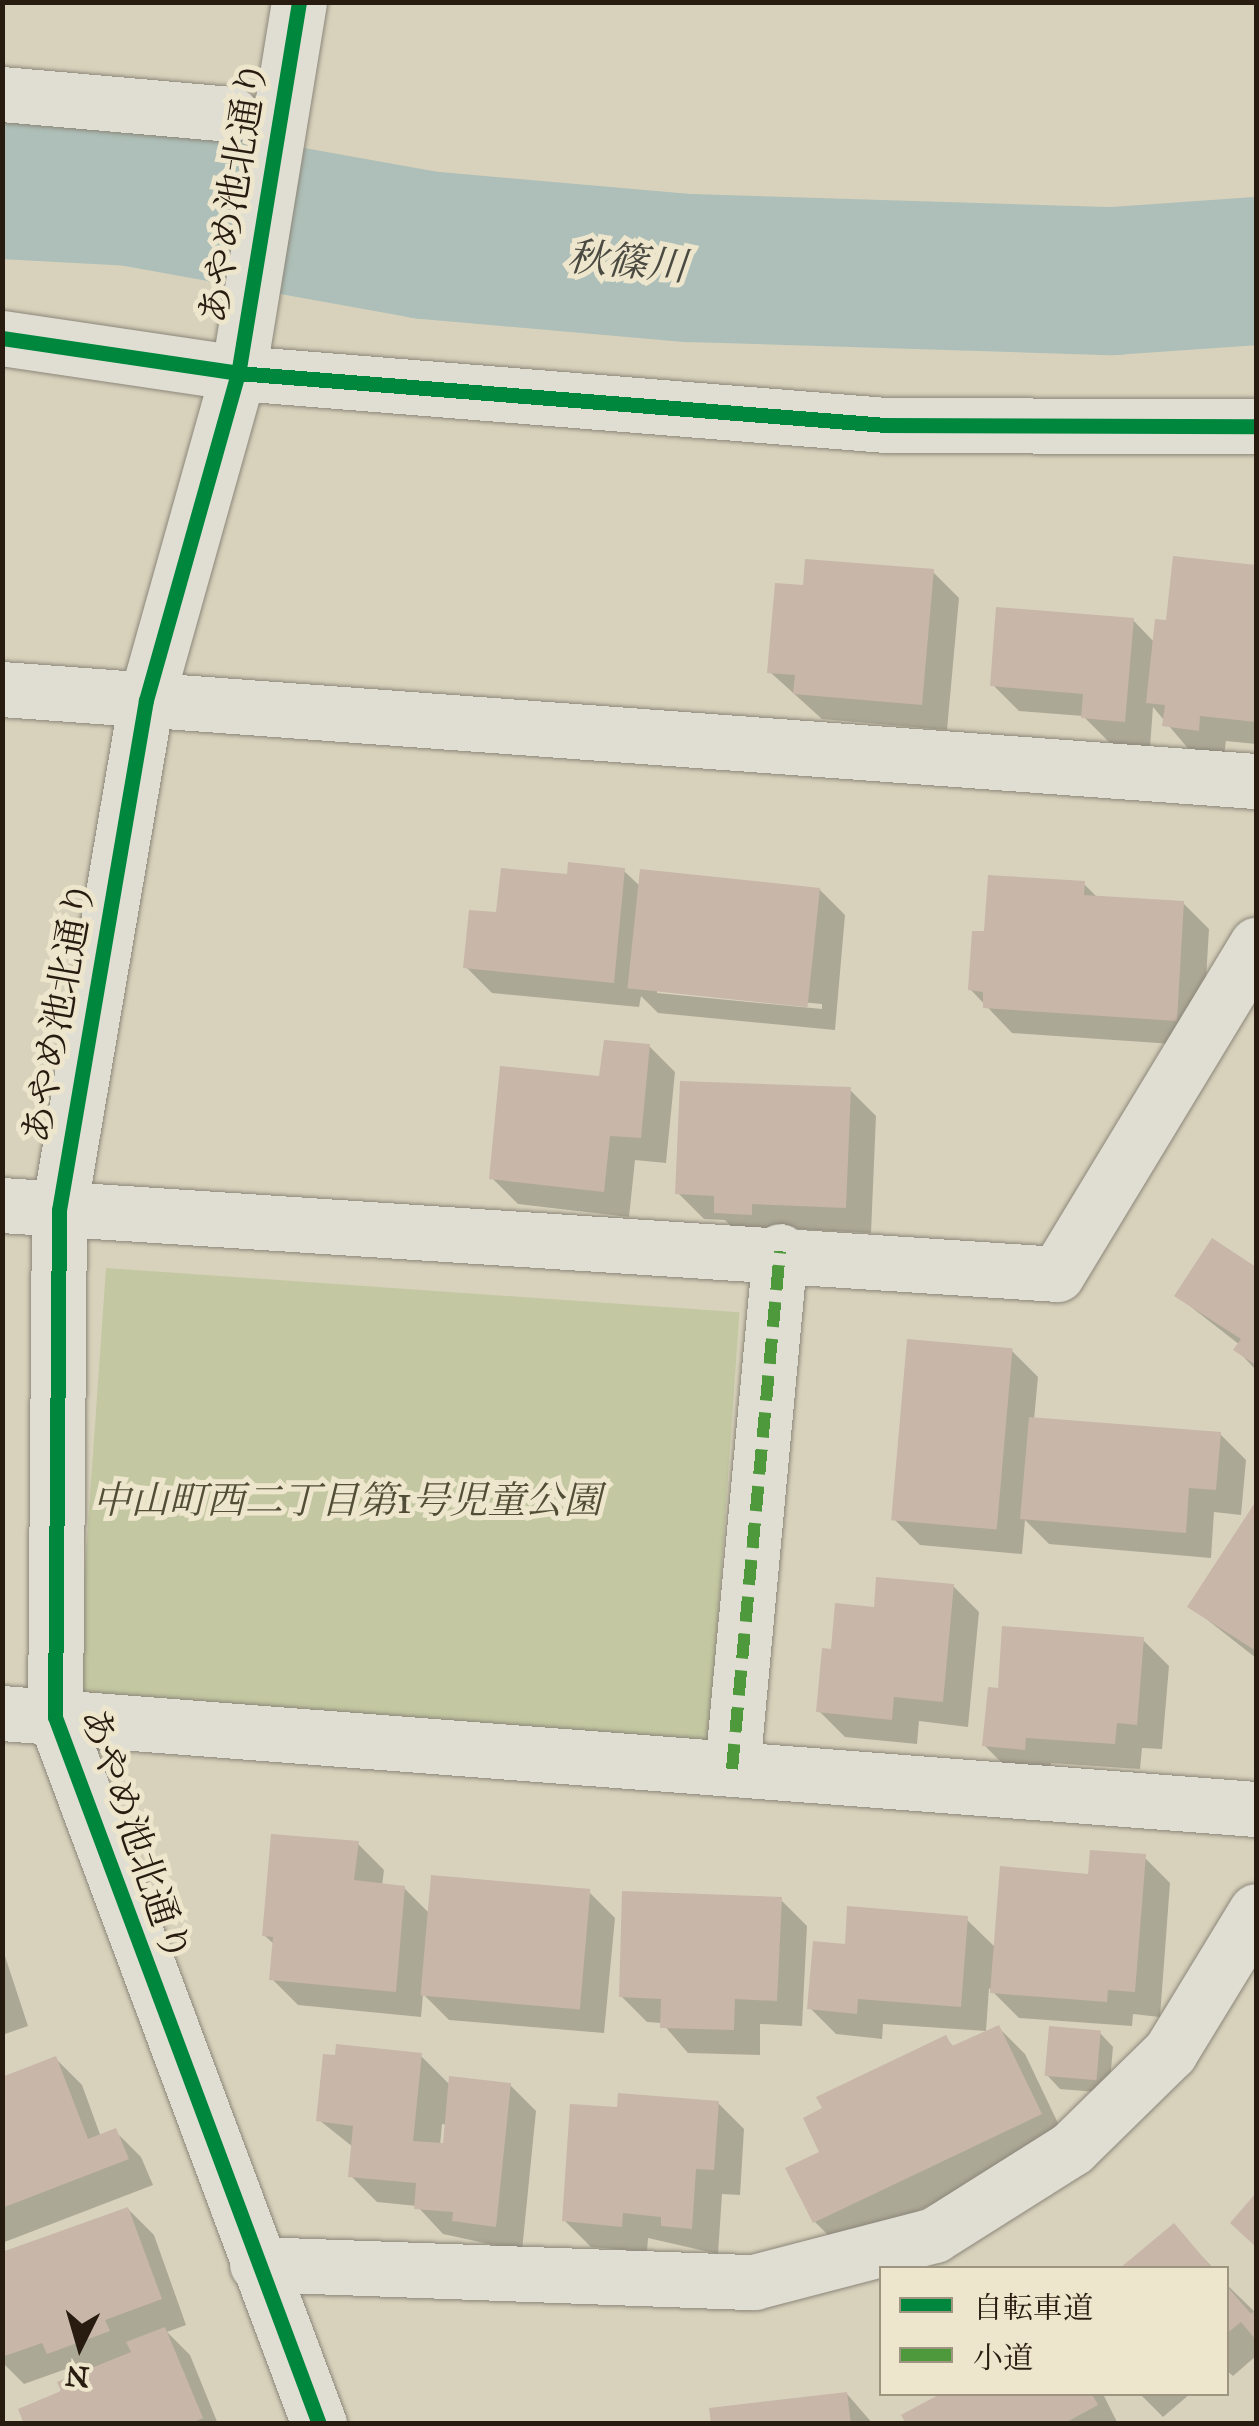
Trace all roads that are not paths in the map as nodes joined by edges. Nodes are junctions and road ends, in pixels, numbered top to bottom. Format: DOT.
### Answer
graph roads {
  1 [pos="299,2"];
  2 [pos="2,94"];
  3 [pos="256,108"];
  4 [pos="2,338"];
  5 [pos="238,373"];
  6 [pos="1256,426"];
  7 [pos="2,689"];
  8 [pos="146,700"];
  9 [pos="1256,781"];
  10 [pos="1256,946"];
  11 [pos="2,1205"];
  12 [pos="58,1210"];
  13 [pos="780,1251"];
  14 [pos="28,1715"];
  15 [pos="732,1769"];
  16 [pos="1256,1809"];
  17 [pos="1256,1911"];
  18 [pos="257,2264"];
  19 [pos="319,2424"];
  1 -- 3 [label="street, あやめ池北通り"];
  2 -- 3 [label="street"];
  3 -- 5 [label="street, あやめ池北通り"];
  4 -- 5 [label="street"];
  5 -- 6 [label="street"];
  5 -- 8 [label="street, あやめ池北通り"];
  7 -- 8 [label="street"];
  8 -- 9 [label="street"];
  8 -- 12 [label="street, あやめ池北通り"];
  10 -- 13 [label="street"];
  11 -- 12 [label="street"];
  12 -- 13 [label="street"];
  12 -- 14 [label="street, あやめ池北通り"];
  13 -- 15 [label="street"];
  14 -- 15 [label="street"];
  14 -- 18 [label="street, あやめ池北通り"];
  15 -- 16 [label="street"];
  17 -- 18 [label="street"];
  18 -- 19 [label="street, あやめ池北通り"];
}
